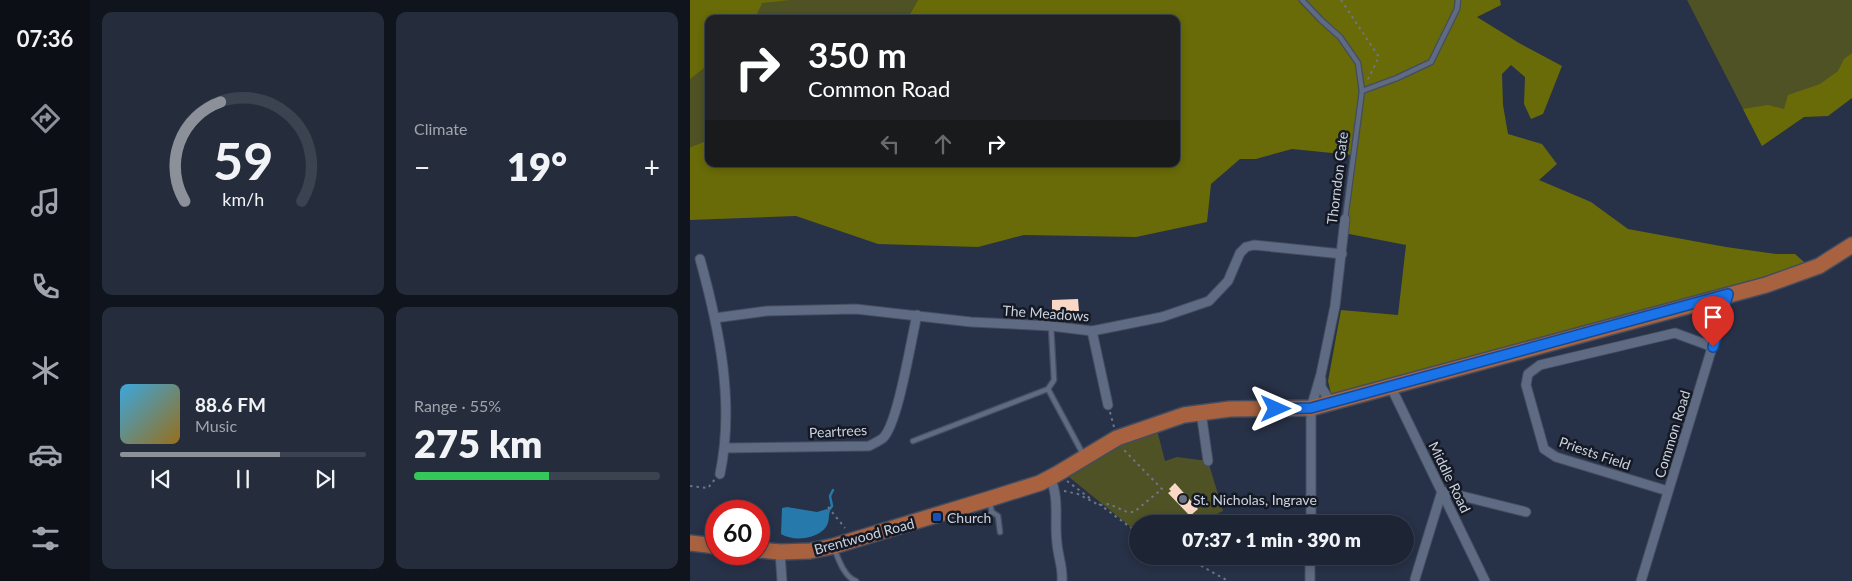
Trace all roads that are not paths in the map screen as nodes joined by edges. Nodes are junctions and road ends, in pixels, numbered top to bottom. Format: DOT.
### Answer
graph roads {
  1 [pos="1302,0"];
  2 [pos="1458,0"];
  3 [pos="1362,91"];
  4 [pos="1345,219"];
  5 [pos="1852,245"];
  6 [pos="1342,254"];
  7 [pos="700,259"];
  8 [pos="1728,294"];
  9 [pos="917,315"];
  10 [pos="716,318"];
  11 [pos="1051,326"];
  12 [pos="1092,331"];
  13 [pos="1713,347"];
  14 [pos="1321,374"];
  15 [pos="1390,385"];
  16 [pos="1048,389"];
  17 [pos="1331,403"];
  18 [pos="1108,405"];
  19 [pos="1311,408"];
  20 [pos="1201,412"];
  21 [pos="1672,436"];
  22 [pos="1684,439"];
  23 [pos="912,441"];
  24 [pos="725,448"];
  25 [pos="1084,456"];
  26 [pos="1208,461"];
  27 [pos="720,474"];
  28 [pos="1054,481"];
  29 [pos="1442,491"];
  30 [pos="1668,491"];
  31 [pos="990,506"];
  32 [pos="1526,512"];
  33 [pos="1310,515"];
  34 [pos="983,520"];
  35 [pos="1000,532"];
  36 [pos="690,543"];
  37 [pos="705,545"];
  38 [pos="834,546"];
  39 [pos="770,551"];
  40 [pos="780,552"];
  41 [pos="1310,565"];
  42 [pos="1414,579"];
  43 [pos="782,581"];
  44 [pos="856,581"];
  45 [pos="1062,581"];
  46 [pos="1310,581"];
  47 [pos="1485,581"];
  48 [pos="1641,581"];
  1 -- 3 [label="lane, Thorndon Gate"];
  2 -- 3 [label="lane"];
  3 -- 4 [label="lane, Thorndon Gate"];
  4 -- 6 [label="street, Thorndon Gate"];
  5 -- 8 [label="main road, Brentwood Road"];
  6 -- 12 [label="street, The Meadows"];
  6 -- 14 [label="street, Thorndon Gate"];
  7 -- 10 [label="street"];
  8 -- 13 [label="street, Common Road"];
  8 -- 15 [label="main road, Brentwood Road"];
  9 -- 10 [label="street, The Meadows"];
  9 -- 11 [label="street, The Meadows"];
  9 -- 24 [label="street, Peartrees"];
  10 -- 24 [label="street"];
  11 -- 12 [label="street, The Meadows"];
  11 -- 16 [label="lane"];
  12 -- 18 [label="street"];
  13 -- 22 [label="street, Common Road"];
  13 -- 30 [label="street, Priests Field"];
  14 -- 17 [label="street"];
  14 -- 19 [label="street, Thorndon Gate"];
  15 -- 17 [label="main road, Brentwood Road"];
  15 -- 29 [label="street, Middle Road"];
  16 -- 23 [label="lane"];
  16 -- 25 [label="lane"];
  17 -- 19 [label="main road, Brentwood Road"];
  19 -- 20 [label="main road, Brentwood Road"];
  19 -- 33 [label="street, Thorndon Gate"];
  20 -- 25 [label="main road, Brentwood Road"];
  20 -- 26 [label="street"];
  21 -- 22 [label="lane"];
  22 -- 30 [label="street, Common Road"];
  24 -- 27 [label="street"];
  25 -- 28 [label="main road, Brentwood Road"];
  28 -- 31 [label="main road, Brentwood Road"];
  28 -- 45 [label="street"];
  29 -- 32 [label="street"];
  29 -- 42 [label="street"];
  29 -- 47 [label="street, Middle Road"];
  30 -- 48 [label="street, Common Road"];
  31 -- 34 [label="lane"];
  31 -- 35 [label="lane"];
  31 -- 38 [label="main road, Brentwood Road"];
  36 -- 37 [label="main road"];
  38 -- 40 [label="main road, Brentwood Road"];
  38 -- 44 [label="lane"];
  39 -- 40 [label="main road, Brentwood Road"];
  40 -- 43 [label="street"];
  41 -- 46 [label="street"];
}
